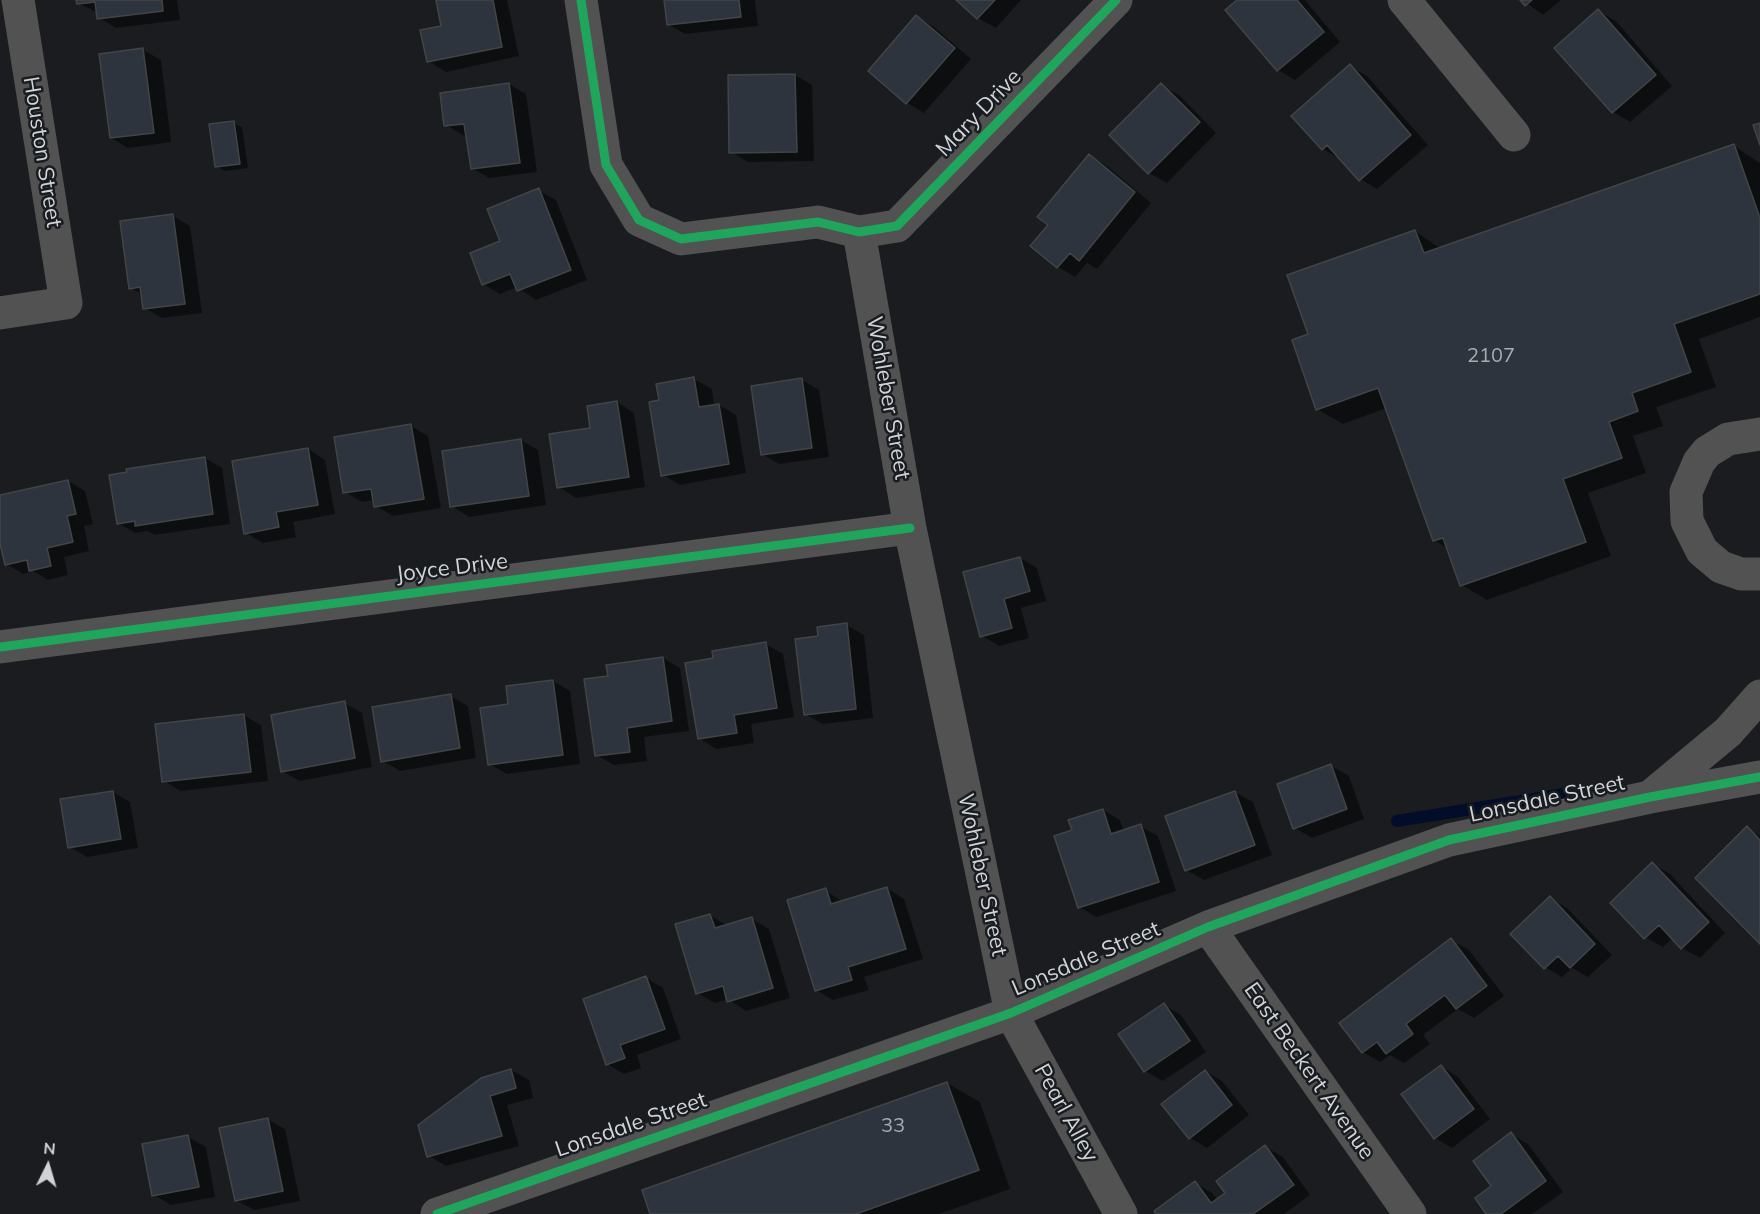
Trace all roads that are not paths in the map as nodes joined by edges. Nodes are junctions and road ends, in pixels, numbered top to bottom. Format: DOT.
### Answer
graph roads {
  1 [pos="18,0"];
  2 [pos="580,0"];
  3 [pos="1116,0"];
  4 [pos="1404,0"];
  5 [pos="1514,135"];
  6 [pos="859,232"];
  7 [pos="0,313"];
  8 [pos="1760,434"];
  9 [pos="909,528"];
  10 [pos="1760,574"];
  11 [pos="0,647"];
  12 [pos="1760,696"];
  13 [pos="1760,777"];
  14 [pos="1650,797"];
  15 [pos="1208,927"];
  16 [pos="1011,1012"];
  17 [pos="437,1214"];
  18 [pos="1121,1214"];
  19 [pos="1410,1214"];
  1 -- 7 [label="street, Houston Street"];
  2 -- 6 [label="street"];
  3 -- 6 [label="street, Mary Drive"];
  4 -- 5 [label="street"];
  6 -- 9 [label="street, Wohleber Street"];
  8 -- 10 [label="street"];
  9 -- 11 [label="street, Joyce Drive"];
  9 -- 16 [label="street, Wohleber Street"];
  12 -- 14 [label="street"];
  13 -- 14 [label="street, Lonsdale Street"];
  14 -- 15 [label="street, Lonsdale Street"];
  15 -- 16 [label="street, Lonsdale Street"];
  15 -- 19 [label="street, East Beckert Avenue"];
  16 -- 17 [label="street, Lonsdale Street"];
  16 -- 18 [label="street, Pearl Alley"];
}
